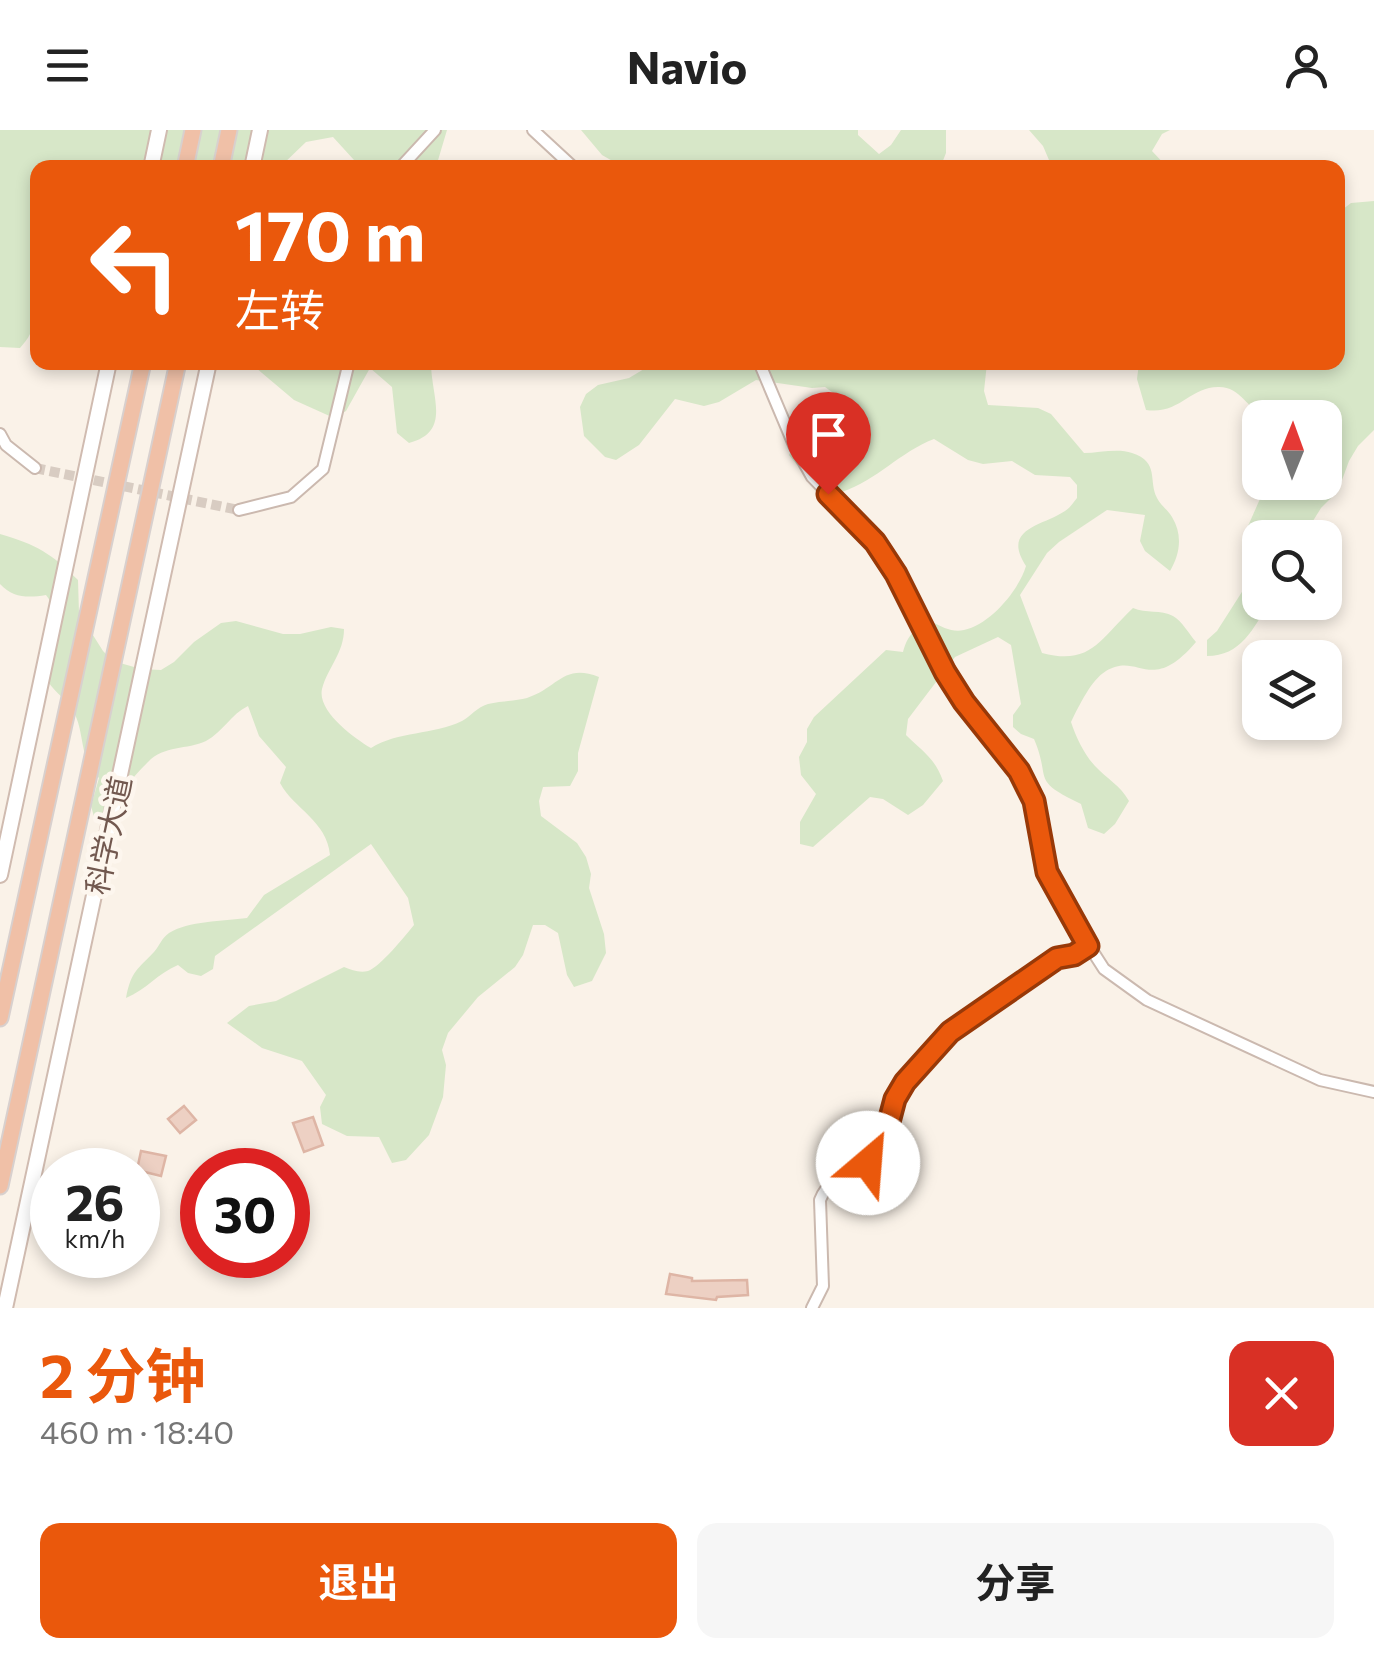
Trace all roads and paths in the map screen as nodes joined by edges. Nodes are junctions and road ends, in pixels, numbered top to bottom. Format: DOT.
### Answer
graph roads {
  1 [pos="159,130"];
  2 [pos="193,130"];
  3 [pos="229,130"];
  4 [pos="260,130"];
  5 [pos="435,130"];
  6 [pos="534,130"];
  7 [pos="153,160"];
  8 [pos="187,160"];
  9 [pos="223,160"];
  10 [pos="254,160"];
  11 [pos="407,160"];
  12 [pos="566,160"];
  13 [pos="107,370"];
  14 [pos="141,370"];
  15 [pos="176,370"];
  16 [pos="207,370"];
  17 [pos="346,370"];
  18 [pos="762,370"];
  19 [pos="0,434"];
  20 [pos="35,468"];
  21 [pos="239,510"];
  22 [pos="0,874"];
  23 [pos="1088,946"];
  24 [pos="0,1018"];
  25 [pos="1374,1092"];
  26 [pos="0,1186"];
  27 [pos="5,1308"];
  28 [pos="812,1308"];
  1 -- 7 [label="main road"];
  2 -- 8 [label="highway"];
  3 -- 9 [label="highway"];
  4 -- 10 [label="main road"];
  5 -- 11 [label="street"];
  6 -- 12 [label="street"];
  13 -- 22 [label="main road"];
  14 -- 24 [label="highway"];
  15 -- 26 [label="highway, 科学大道"];
  16 -- 27 [label="main road, 科学大道"];
  17 -- 21 [label="street"];
  18 -- 23 [label="street"];
  19 -- 20 [label="street"];
  23 -- 25 [label="street"];
  23 -- 28 [label="street"];
}
